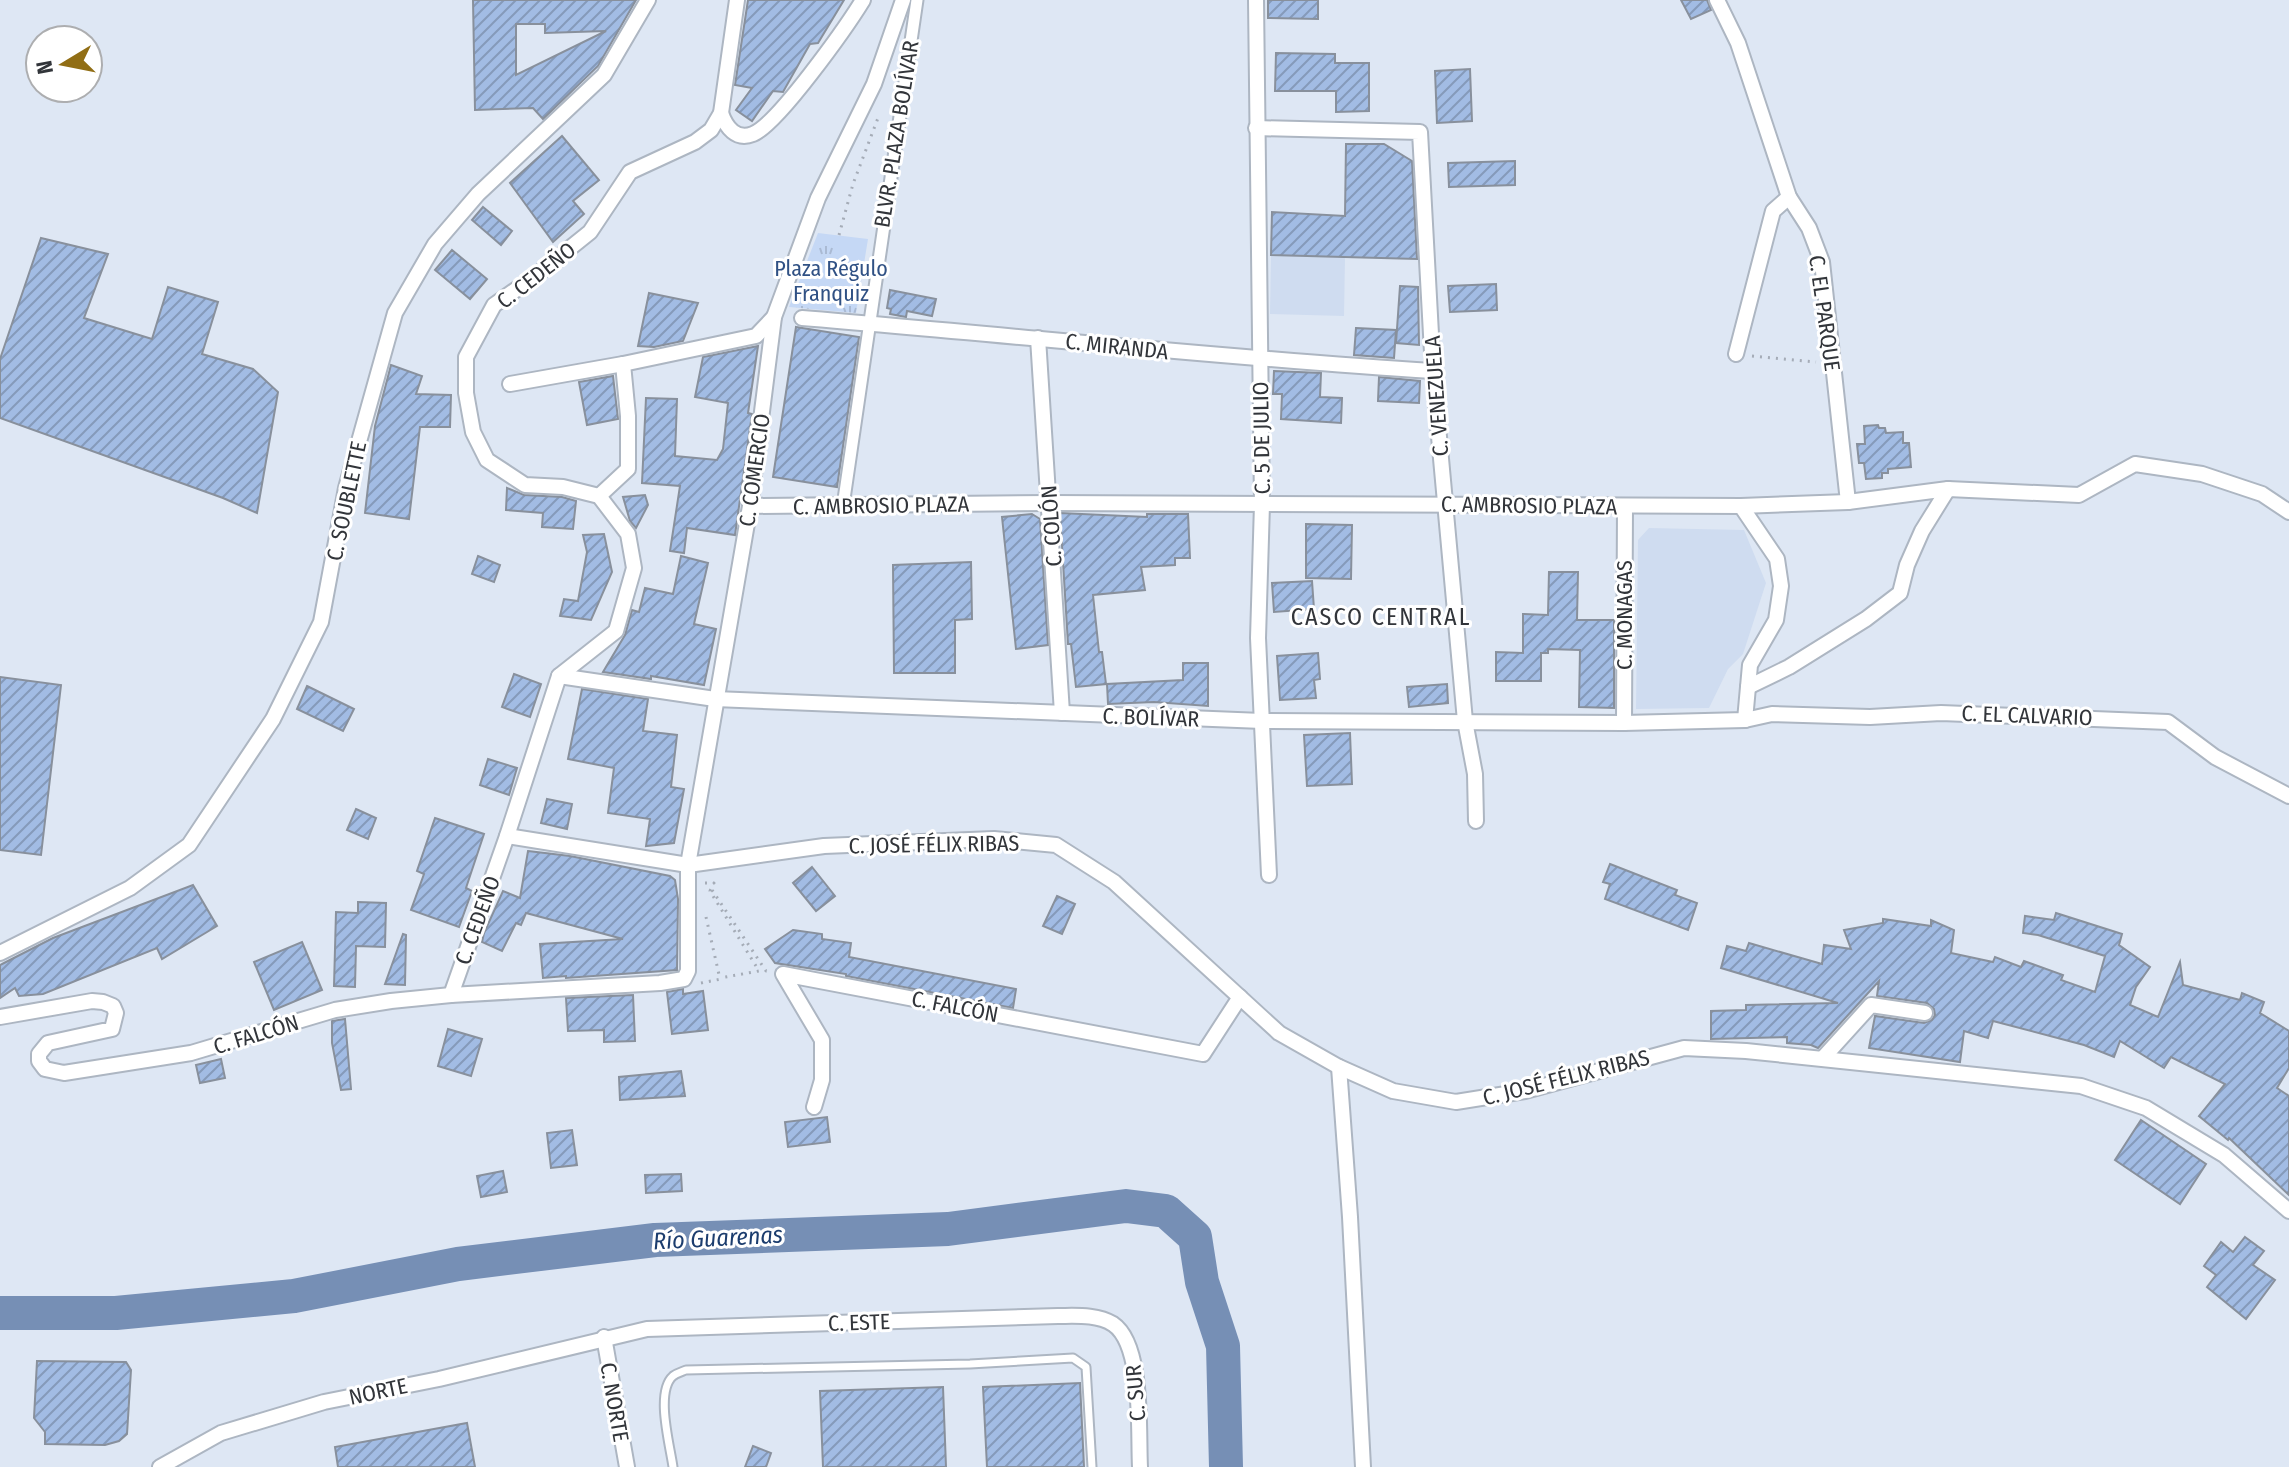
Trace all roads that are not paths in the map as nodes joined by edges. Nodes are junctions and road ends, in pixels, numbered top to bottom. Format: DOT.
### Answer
graph roads {
  1 [pos="648,0"];
  2 [pos="737,0"];
  3 [pos="863,0"];
  4 [pos="903,0"];
  5 [pos="917,0"];
  6 [pos="1256,0"];
  7 [pos="1717,0"];
  8 [pos="721,113"];
  9 [pos="1256,128"];
  10 [pos="1789,197"];
  11 [pos="774,317"];
  12 [pos="802,318"];
  13 [pos="867,323"];
  14 [pos="1038,338"];
  15 [pos="1736,354"];
  16 [pos="1259,360"];
  17 [pos="623,364"];
  18 [pos="1433,371"];
  19 [pos="510,384"];
  20 [pos="1948,489"];
  21 [pos="599,496"];
  22 [pos="1848,502"];
  23 [pos="1050,503"];
  24 [pos="1262,504"];
  25 [pos="1444,504"];
  26 [pos="750,506"];
  27 [pos="843,506"];
  28 [pos="1741,506"];
  29 [pos="1625,507"];
  30 [pos="2289,512"];
  31 [pos="559,676"];
  32 [pos="1748,687"];
  33 [pos="715,699"];
  34 [pos="1062,713"];
  35 [pos="1745,720"];
  36 [pos="1262,721"];
  37 [pos="1465,721"];
  38 [pos="1624,723"];
  39 [pos="2289,796"];
  40 [pos="1476,821"];
  41 [pos="507,836"];
  42 [pos="688,865"];
  43 [pos="1269,875"];
  44 [pos="0,953"];
  45 [pos="684,979"];
  46 [pos="451,995"];
  47 [pos="1240,997"];
  48 [pos="1925,1013"];
  49 [pos="0,1017"];
  50 [pos="1823,1058"];
  51 [pos="1339,1067"];
  52 [pos="814,1107"];
  53 [pos="2289,1211"];
  54 [pos="1113,1324"];
  55 [pos="604,1337"];
  56 [pos="160,1467"];
  57 [pos="627,1467"];
  58 [pos="673,1467"];
  59 [pos="1092,1467"];
  60 [pos="1140,1467"];
  61 [pos="1363,1467"];
  1 -- 44 [label="street, C. SOUBLETTE"];
  2 -- 8 [label="street"];
  3 -- 8 [label="street"];
  4 -- 11 [label="street, C. COMERCIO"];
  5 -- 13 [label="street, BLVR. PLAZA BOLÍVAR"];
  6 -- 9 [label="street, C. 5 DE JULIO"];
  7 -- 10 [label="street, C. EL PARQUE"];
  8 -- 21 [label="street, C. CEDEÑO"];
  9 -- 16 [label="street, C. 5 DE JULIO"];
  9 -- 18 [label="street, C. VENEZUELA"];
  10 -- 15 [label="street"];
  10 -- 22 [label="street, C. EL PARQUE"];
  11 -- 17 [label="street"];
  11 -- 26 [label="street, C. COMERCIO"];
  12 -- 13 [label="street, C. MIRANDA"];
  13 -- 14 [label="street, C. MIRANDA"];
  13 -- 27 [label="street, BLVR. PLAZA BOLÍVAR"];
  14 -- 16 [label="street, C. MIRANDA"];
  14 -- 23 [label="street, C. COLÓN"];
  16 -- 18 [label="street, C. MIRANDA"];
  16 -- 24 [label="street, C. 5 DE JULIO"];
  17 -- 19 [label="street"];
  17 -- 21 [label="street"];
  18 -- 25 [label="street, C. VENEZUELA"];
  20 -- 22 [label="street, C. AMBROSIO PLAZA"];
  20 -- 30 [label="street, C. AMBROSIO PLAZA"];
  20 -- 32 [label="street"];
  21 -- 31 [label="street"];
  22 -- 28 [label="street, C. AMBROSIO PLAZA"];
  23 -- 24 [label="street, C. AMBROSIO PLAZA"];
  23 -- 27 [label="street, C. AMBROSIO PLAZA"];
  23 -- 34 [label="street, C. COLÓN"];
  24 -- 25 [label="street, C. AMBROSIO PLAZA"];
  24 -- 36 [label="street, C. 5 DE JULIO"];
  25 -- 29 [label="street, C. AMBROSIO PLAZA"];
  25 -- 37 [label="street, C. VENEZUELA"];
  26 -- 27 [label="street, C. AMBROSIO PLAZA"];
  26 -- 33 [label="street, C. COMERCIO"];
  28 -- 29 [label="street, C. AMBROSIO PLAZA"];
  28 -- 32 [label="street"];
  29 -- 38 [label="street, C. MONAGAS"];
  31 -- 33 [label="street, C. BOLÍVAR"];
  31 -- 41 [label="street, C. CEDEÑO"];
  32 -- 35 [label="street"];
  33 -- 34 [label="street, C. BOLÍVAR"];
  33 -- 42 [label="street, C. COMERCIO"];
  34 -- 36 [label="street, C. BOLÍVAR"];
  35 -- 38 [label="street, C. BOLÍVAR"];
  35 -- 39 [label="street, C. EL CALVARIO"];
  36 -- 37 [label="street, C. BOLÍVAR"];
  36 -- 43 [label="street, C. 5 DE JULIO"];
  37 -- 38 [label="street, C. BOLÍVAR"];
  37 -- 40 [label="street, C. VENEZUELA"];
  41 -- 42 [label="street, C. JOSÉ FÉLIX RIBAS"];
  41 -- 46 [label="street, C. CEDEÑO"];
  42 -- 45 [label="street, C. COMERCIO"];
  42 -- 47 [label="street, C. JOSÉ FÉLIX RIBAS"];
  45 -- 46 [label="street, C. FALCÓN"];
  46 -- 49 [label="street, C. FALCÓN"];
  47 -- 51 [label="street, C. JOSÉ FÉLIX RIBAS"];
  47 -- 52 [label="street, C. FALCÓN"];
  48 -- 50 [label="street"];
  50 -- 51 [label="street, C. JOSÉ FÉLIX RIBAS"];
  50 -- 53 [label="street, C. JOSÉ FÉLIX RIBAS"];
  51 -- 61 [label="street"];
  54 -- 55 [label="street, C. ESTE"];
  54 -- 60 [label="street, C. SUR"];
  55 -- 56 [label="street, NORTE"];
  55 -- 57 [label="street, C. NORTE"];
  58 -- 59 [label="lane"];
}
